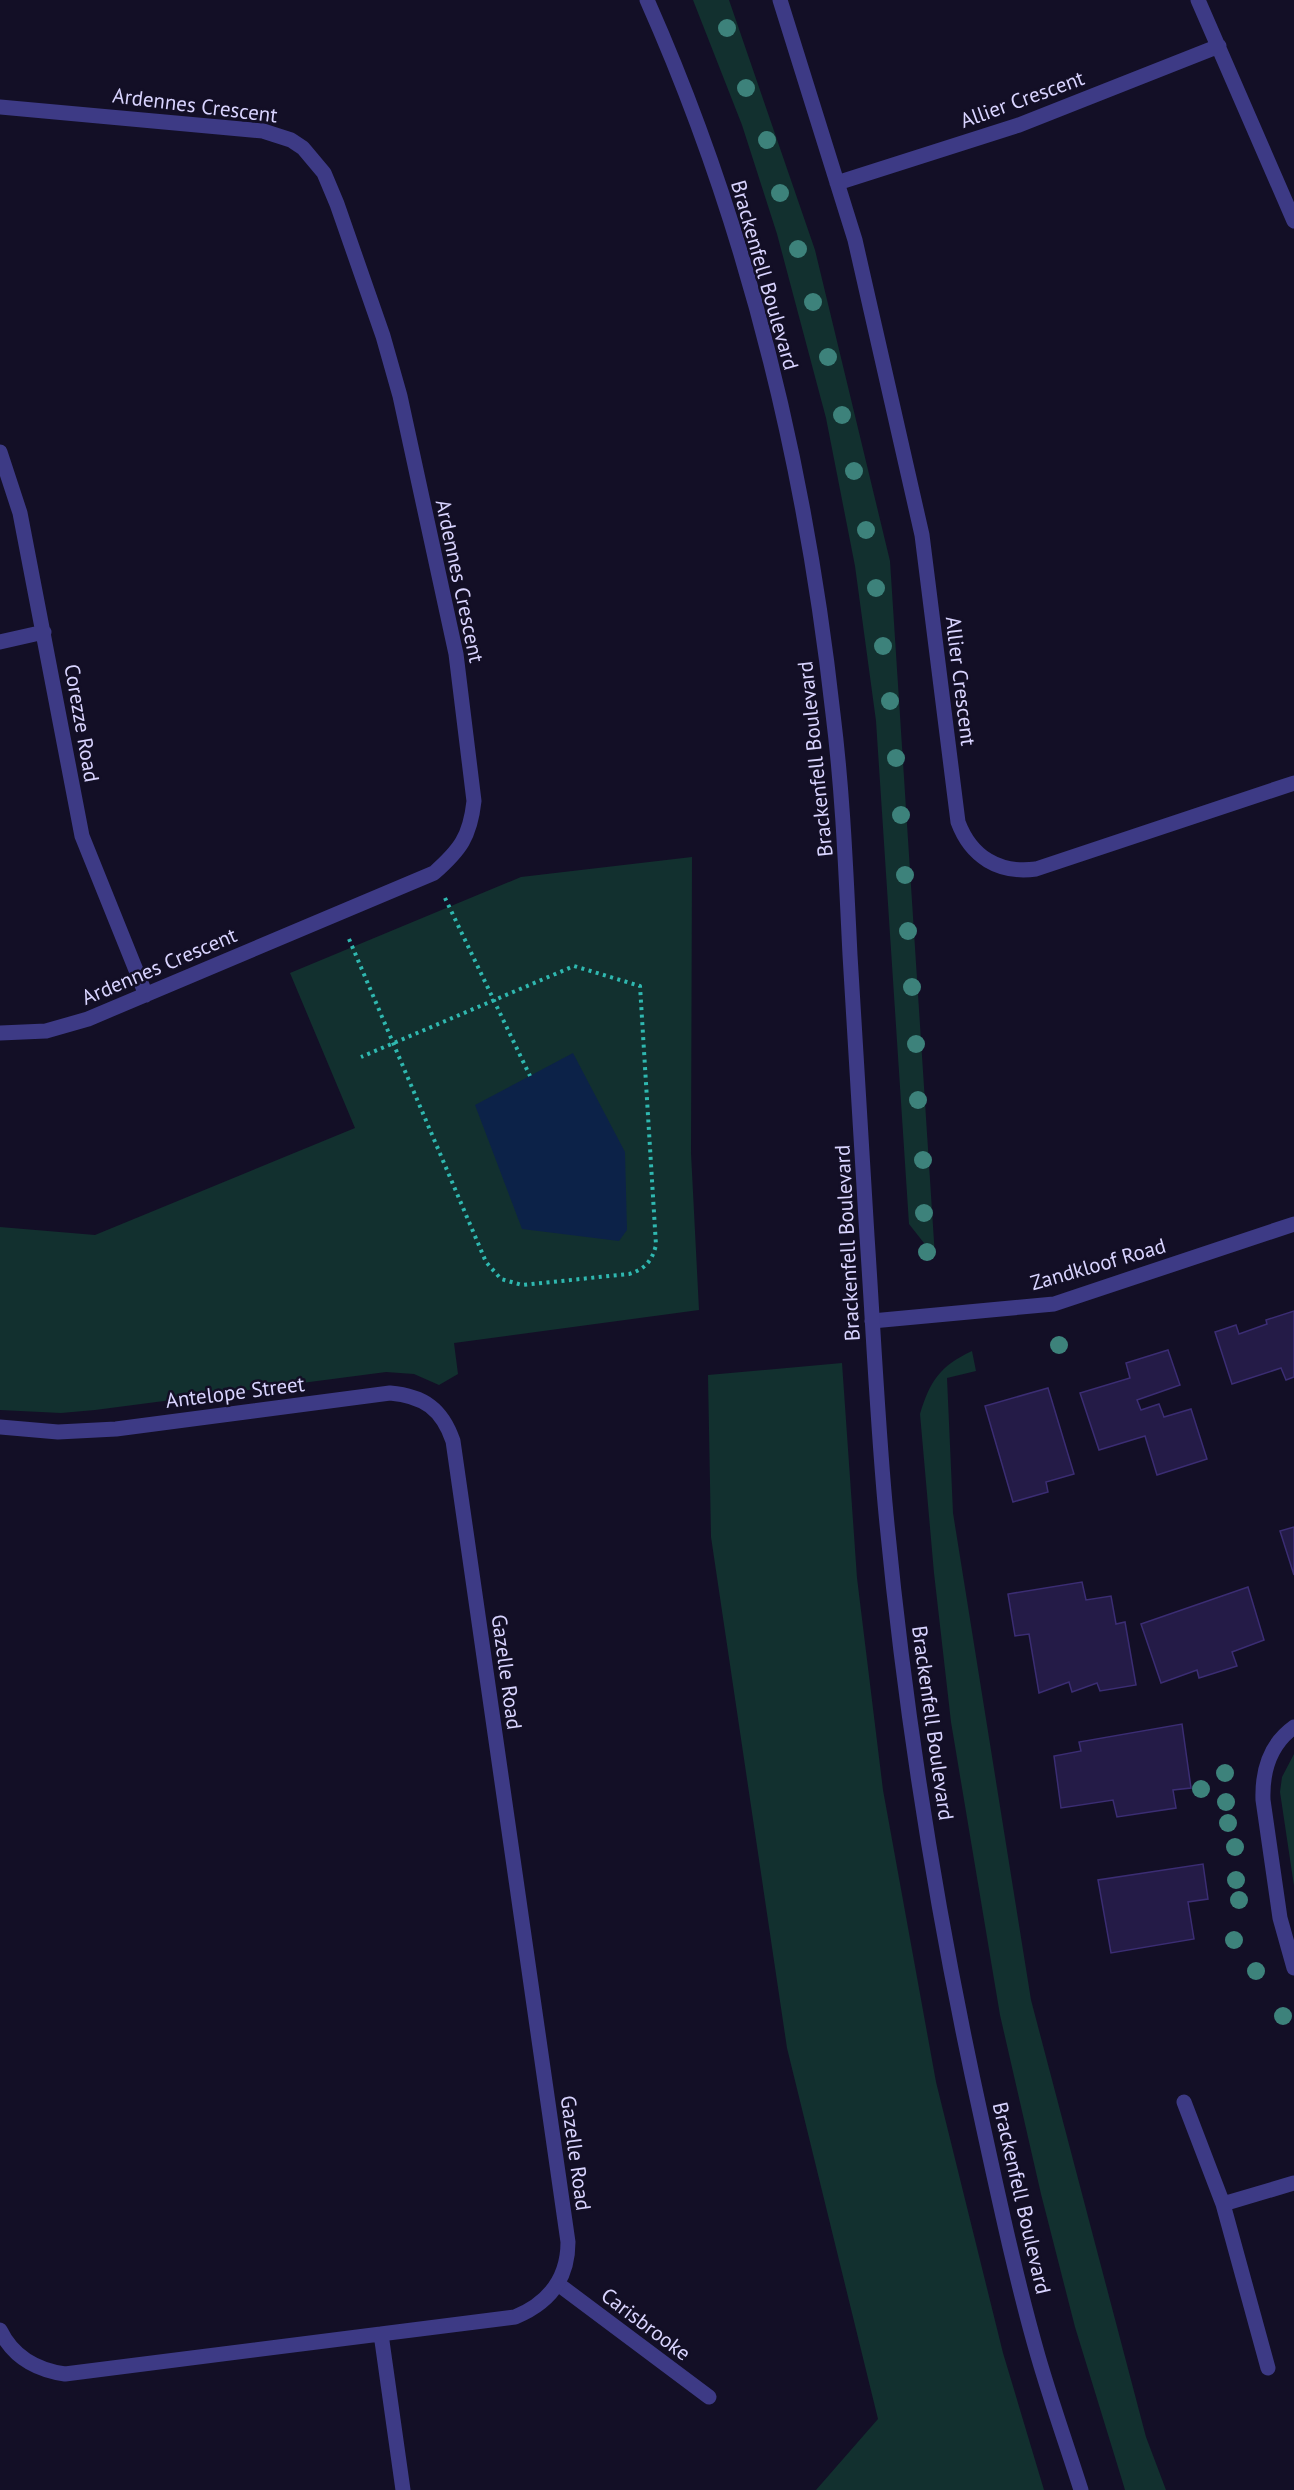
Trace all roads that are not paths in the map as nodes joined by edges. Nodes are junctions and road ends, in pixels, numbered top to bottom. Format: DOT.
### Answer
graph roads {
  1 [pos="647,0"];
  2 [pos="780,0"];
  3 [pos="1198,0"];
  4 [pos="1219,46"];
  5 [pos="0,107"];
  6 [pos="837,183"];
  7 [pos="1294,221"];
  8 [pos="0,452"];
  9 [pos="44,632"];
  10 [pos="0,642"];
  11 [pos="1294,783"];
  12 [pos="146,994"];
  13 [pos="0,1033"];
  14 [pos="1294,1224"];
  15 [pos="872,1321"];
  16 [pos="0,1427"];
  17 [pos="453,1441"];
  18 [pos="1294,1727"];
  19 [pos="1294,1968"];
  20 [pos="1184,2102"];
  21 [pos="1294,2183"];
  22 [pos="1223,2204"];
  23 [pos="558,2284"];
  24 [pos="0,2330"];
  25 [pos="381,2334"];
  26 [pos="1268,2367"];
  27 [pos="709,2397"];
  28 [pos="403,2490"];
  29 [pos="1081,2490"];
  1 -- 15 [label="street, Brackenfell Boulevard"];
  2 -- 6 [label="street, Allier Crescent"];
  3 -- 4 [label="street"];
  4 -- 6 [label="street, Allier Crescent"];
  4 -- 7 [label="street"];
  5 -- 12 [label="street, Ardennes Crescent"];
  6 -- 11 [label="street, Allier Crescent"];
  8 -- 9 [label="street, Corezze Road"];
  9 -- 10 [label="street"];
  9 -- 12 [label="street, Corezze Road"];
  12 -- 13 [label="street, Ardennes Crescent"];
  14 -- 15 [label="street, Zandkloof Road"];
  15 -- 29 [label="street, Brackenfell Boulevard"];
  16 -- 17 [label="street, Antelope Street"];
  17 -- 23 [label="street, Gazelle Road"];
  18 -- 19 [label="street"];
  20 -- 22 [label="street"];
  21 -- 22 [label="street"];
  22 -- 26 [label="street"];
  23 -- 25 [label="street, Gazelle Road"];
  23 -- 27 [label="street, Carisbrooke"];
  24 -- 25 [label="street, Gazelle Road"];
  25 -- 28 [label="street"];
}
